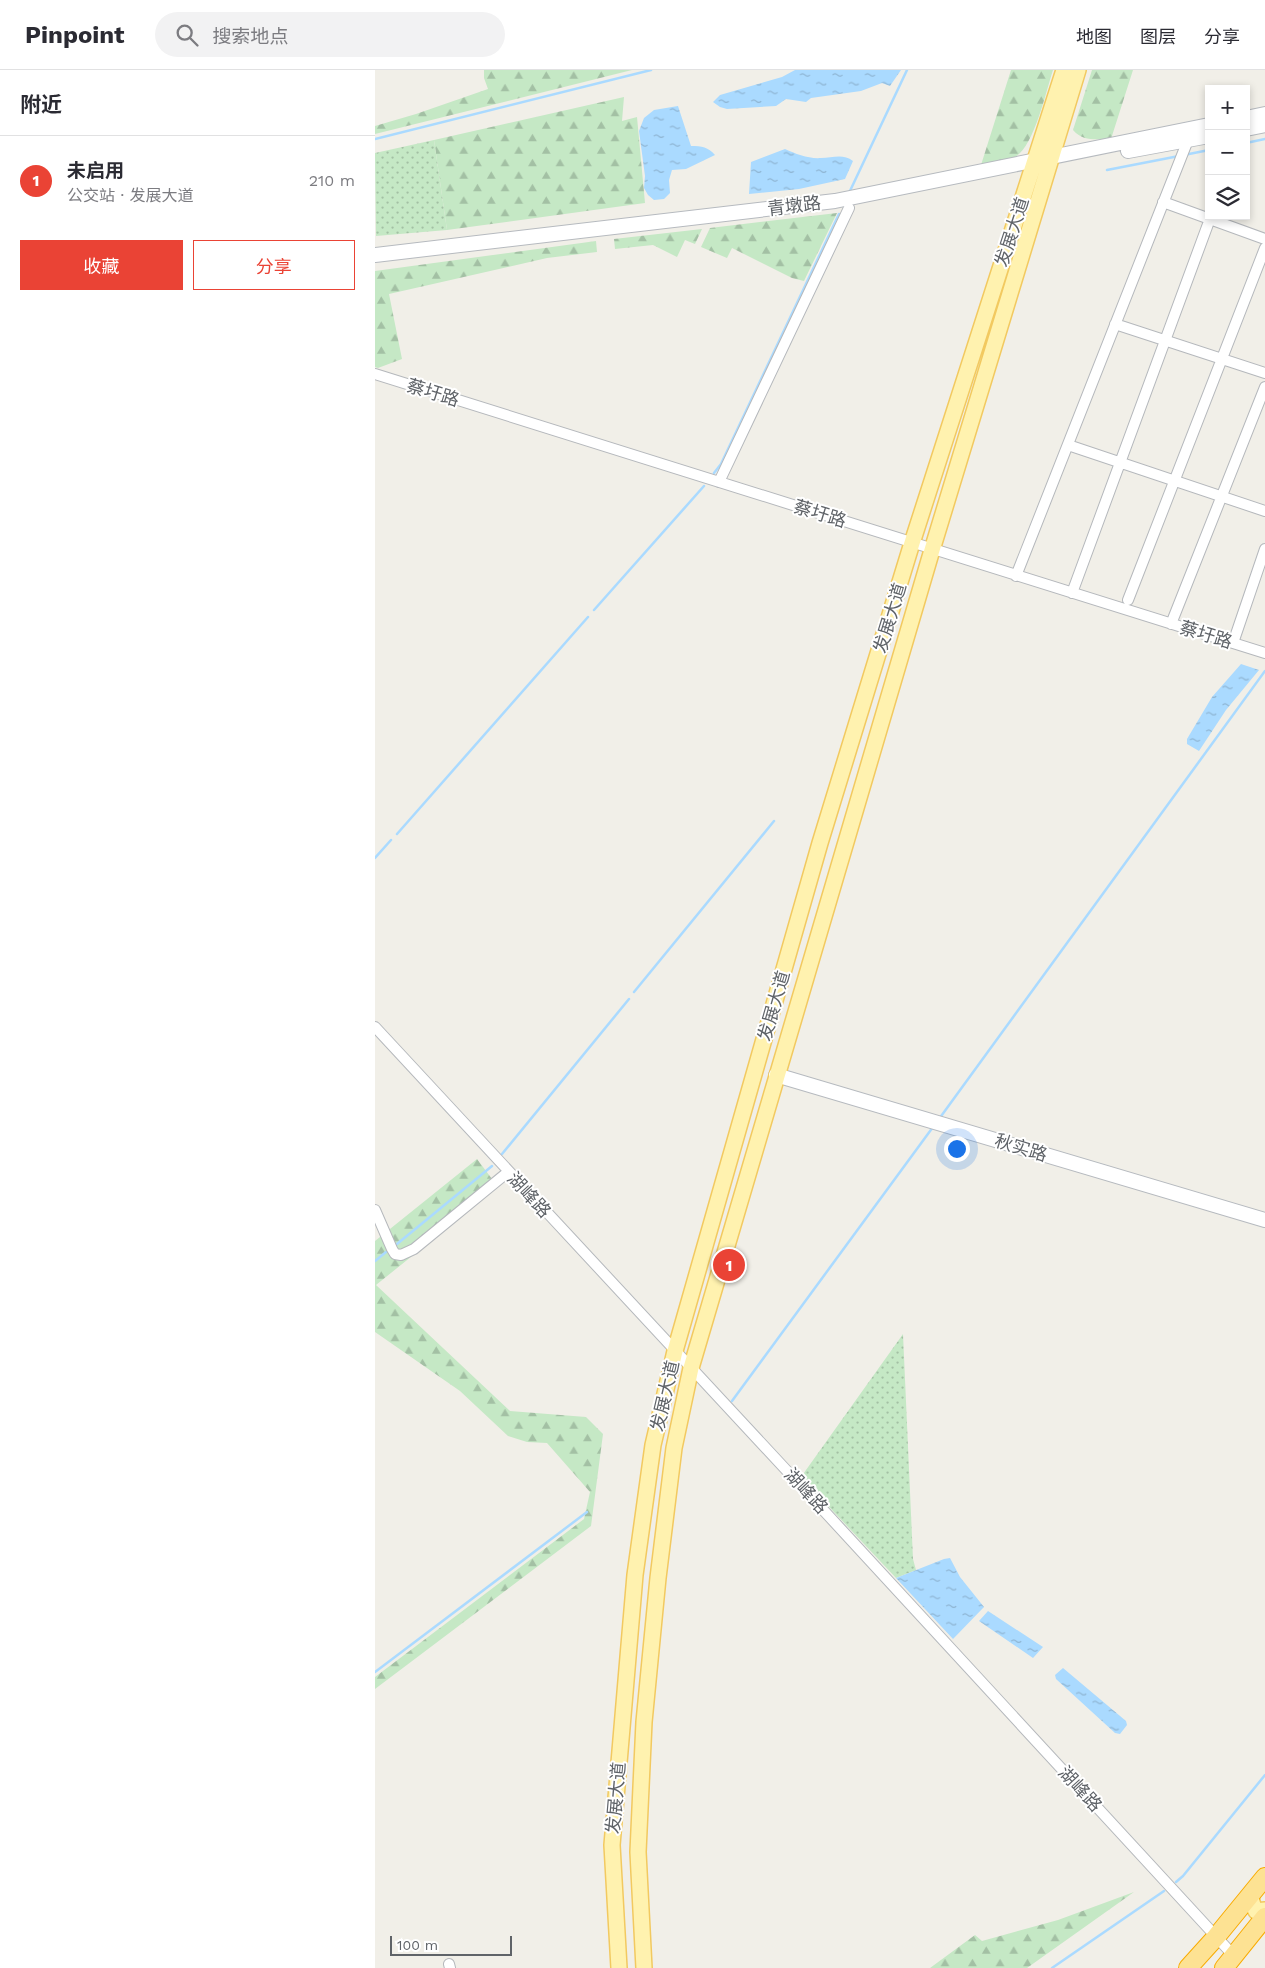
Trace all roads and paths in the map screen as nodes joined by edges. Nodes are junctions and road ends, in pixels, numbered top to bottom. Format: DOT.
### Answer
graph roads {
  1 [pos="1063,70"];
  2 [pos="1078,70"];
  3 [pos="1265,114"];
  4 [pos="1250,117"];
  5 [pos="1265,125"];
  6 [pos="1205,127"];
  7 [pos="1250,128"];
  8 [pos="1205,138"];
  9 [pos="1184,150"];
  10 [pos="1042,163"];
  11 [pos="1163,202"];
  12 [pos="849,208"];
  13 [pos="1205,216"];
  14 [pos="1209,220"];
  15 [pos="1215,220"];
  16 [pos="1265,239"];
  17 [pos="1265,248"];
  18 [pos="375,255"];
  19 [pos="375,263"];
  20 [pos="1115,324"];
  21 [pos="1165,340"];
  22 [pos="1222,359"];
  23 [pos="1265,373"];
  24 [pos="375,374"];
  25 [pos="1265,387"];
  26 [pos="1067,445"];
  27 [pos="1120,463"];
  28 [pos="1174,481"];
  29 [pos="719,482"];
  30 [pos="1221,497"];
  31 [pos="1265,512"];
  32 [pos="912,543"];
  33 [pos="1265,549"];
  34 [pos="932,550"];
  35 [pos="1016,576"];
  36 [pos="1072,593"];
  37 [pos="1128,600"];
  38 [pos="1171,624"];
  39 [pos="1233,643"];
  40 [pos="1265,653"];
  41 [pos="375,1028"];
  42 [pos="776,1075"];
  43 [pos="508,1172"];
  44 [pos="375,1210"];
  45 [pos="1265,1220"];
  46 [pos="675,1351"];
  47 [pos="691,1368"];
  48 [pos="1265,1877"];
  49 [pos="1251,1894"];
  50 [pos="1265,1910"];
  51 [pos="1265,1917"];
  52 [pos="1216,1937"];
  53 [pos="1229,1962"];
  54 [pos="619,1968"];
  55 [pos="644,1968"];
  56 [pos="1188,1968"];
  1 -- 10 [label="main road, 发展大道"];
  2 -- 10 [label="main road, 发展大道"];
  3 -- 4 [label="main road"];
  5 -- 7 [label="main road"];
  6 -- 10 [label="main road, 青墩路"];
  8 -- 9 [label="main road, 青墩路"];
  9 -- 10 [label="main road, 青墩路"];
  9 -- 11 [label="street"];
  10 -- 12 [label="main road, 青墩路"];
  10 -- 18 [label="main road, 青墩路"];
  10 -- 32 [label="main road, 发展大道"];
  10 -- 34 [label="main road, 发展大道"];
  11 -- 13 [label="street"];
  11 -- 20 [label="street"];
  12 -- 19 [label="main road, 青墩路"];
  12 -- 29 [label="street"];
  14 -- 21 [label="street"];
  15 -- 16 [label="street"];
  17 -- 22 [label="street"];
  20 -- 21 [label="street"];
  20 -- 26 [label="street"];
  21 -- 22 [label="street"];
  21 -- 27 [label="street"];
  22 -- 23 [label="street"];
  22 -- 28 [label="street"];
  24 -- 29 [label="street, 蔡圩路"];
  25 -- 30 [label="street"];
  26 -- 27 [label="street"];
  26 -- 35 [label="street"];
  27 -- 28 [label="street"];
  27 -- 36 [label="street"];
  28 -- 30 [label="street"];
  28 -- 37 [label="street"];
  29 -- 32 [label="street, 蔡圩路"];
  30 -- 31 [label="street"];
  30 -- 38 [label="street"];
  32 -- 34 [label="street, 蔡圩路"];
  32 -- 46 [label="main road, 发展大道"];
  33 -- 39 [label="street"];
  34 -- 35 [label="street, 蔡圩路"];
  34 -- 42 [label="main road, 发展大道"];
  35 -- 36 [label="street, 蔡圩路"];
  36 -- 38 [label="street, 蔡圩路"];
  38 -- 39 [label="street, 蔡圩路"];
  39 -- 40 [label="street, 蔡圩路"];
  41 -- 43 [label="street, 湖峰路"];
  42 -- 45 [label="main road, 秋实路"];
  42 -- 47 [label="main road, 发展大道"];
  43 -- 44 [label="street"];
  43 -- 46 [label="street, 湖峰路"];
  46 -- 47 [label="street, 湖峰路"];
  46 -- 54 [label="main road, 发展大道"];
  47 -- 52 [label="street, 湖峰路"];
  47 -- 55 [label="main road, 发展大道"];
  48 -- 49 [label="highway"];
  49 -- 50 [label="main road"];
  49 -- 52 [label="highway"];
  51 -- 53 [label="highway"];
  52 -- 53 [label="street, 湖峰路"];
  52 -- 56 [label="highway"];
}
